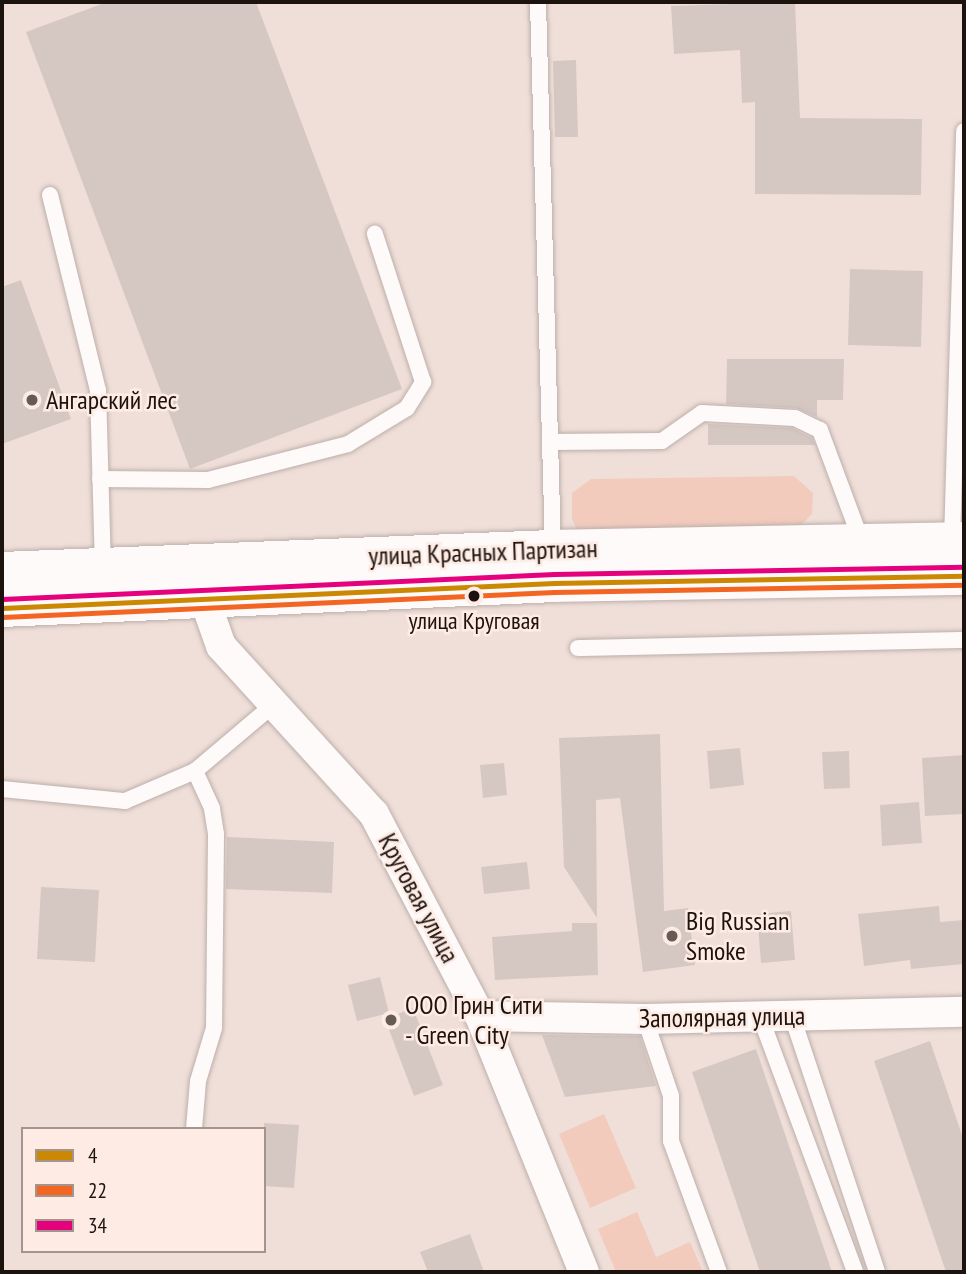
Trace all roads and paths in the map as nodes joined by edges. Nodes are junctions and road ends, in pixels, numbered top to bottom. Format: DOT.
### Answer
graph roads {
  1 [pos="538,2"];
  2 [pos="964,131"];
  3 [pos="50,195"];
  4 [pos="374,234"];
  5 [pos="550,442"];
  6 [pos="100,479"];
  7 [pos="862,543"];
  8 [pos="960,553"];
  9 [pos="554,566"];
  10 [pos="103,567"];
  11 [pos="2,571"];
  12 [pos="204,580"];
  13 [pos="2,608"];
  14 [pos="964,640"];
  15 [pos="578,648"];
  16 [pos="272,705"];
  17 [pos="195,771"];
  18 [pos="2,789"];
  19 [pos="964,1013"];
  20 [pos="480,1016"];
  21 [pos="760,1016"];
  22 [pos="792,1016"];
  23 [pos="645,1019"];
  24 [pos="194,1127"];
  25 [pos="584,1272"];
  26 [pos="719,1272"];
  27 [pos="855,1272"];
  28 [pos="877,1272"];
  1 -- 5 [label="lane"];
  2 -- 8 [label="lane"];
  3 -- 6 [label="lane"];
  4 -- 6 [label="lane"];
  5 -- 7 [label="lane"];
  5 -- 9 [label="lane"];
  6 -- 10 [label="lane"];
  7 -- 8 [label="main road, улица Красных Партизан"];
  7 -- 9 [label="main road, улица Красных Партизан"];
  8 -- 9 [label="main road, улица Красных Партизан"];
  9 -- 12 [label="main road, улица Красных Партизан"];
  10 -- 11 [label="main road, улица Красных Партизан"];
  10 -- 12 [label="main road, улица Красных Партизан"];
  12 -- 13 [label="main road, улица Красных Партизан"];
  12 -- 16 [label="street, Круговая улица"];
  14 -- 15 [label="lane"];
  16 -- 17 [label="lane"];
  16 -- 20 [label="street, Круговая улица"];
  17 -- 18 [label="lane"];
  17 -- 24 [label="lane"];
  19 -- 22 [label="street, Заполярная улица"];
  20 -- 23 [label="street, Заполярная улица"];
  20 -- 25 [label="street, Круговая улица"];
  21 -- 22 [label="street, Заполярная улица"];
  21 -- 23 [label="street, Заполярная улица"];
  21 -- 27 [label="lane"];
  22 -- 28 [label="lane"];
  23 -- 26 [label="lane"];
}
